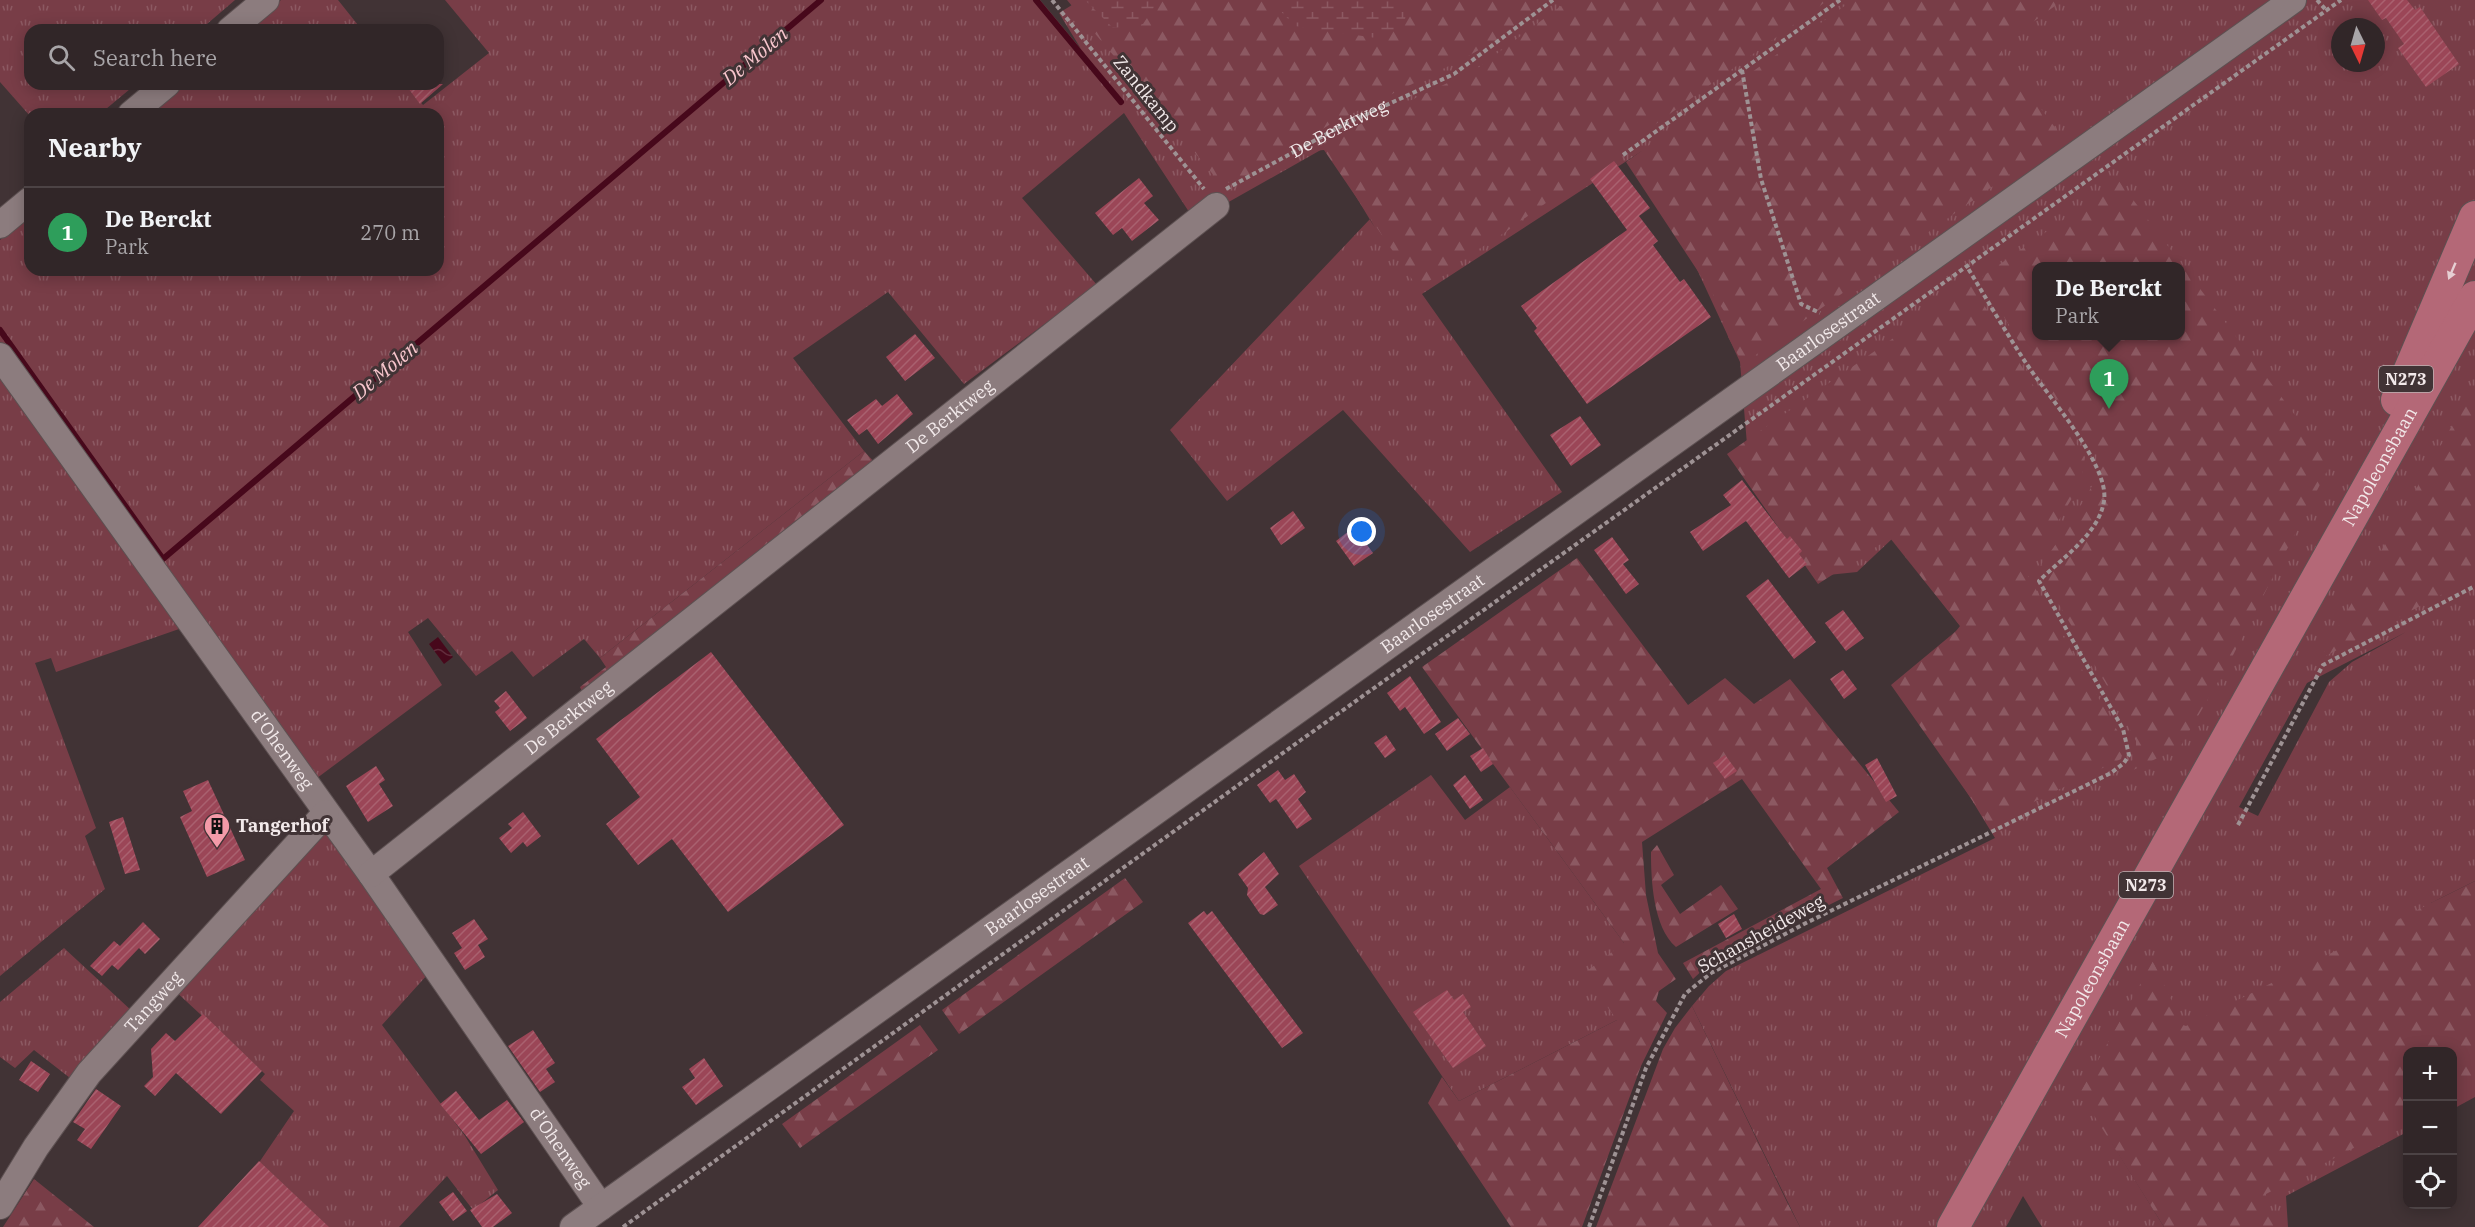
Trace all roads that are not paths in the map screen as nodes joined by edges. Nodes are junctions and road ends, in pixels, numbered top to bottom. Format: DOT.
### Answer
graph roads {
  1 [pos="266,0"];
  2 [pos="2293,0"];
  3 [pos="237,24"];
  4 [pos="160,90"];
  5 [pos="138,108"];
  6 [pos="24,205"];
  7 [pos="1216,206"];
  8 [pos="2475,217"];
  9 [pos="0,225"];
  10 [pos="2475,297"];
  11 [pos="0,356"];
  12 [pos="2338,542"];
  13 [pos="326,813"];
  14 [pos="371,874"];
  15 [pos="0,1206"];
  16 [pos="601,1208"];
  17 [pos="573,1227"];
  18 [pos="1953,1227"];
  1 -- 3 [label="street"];
  2 -- 16 [label="street, Baarlosestraat"];
  4 -- 5 [label="street"];
  6 -- 9 [label="street"];
  7 -- 14 [label="street, De Berktweg"];
  8 -- 12 [label="main road, Napoleonsbaan / N273, one-way"];
  10 -- 12 [label="main road, Napoleonsbaan / N273"];
  11 -- 13 [label="street, d'Ohenweg"];
  12 -- 18 [label="main road, Napoleonsbaan / N273"];
  13 -- 14 [label="street, d'Ohenweg"];
  13 -- 15 [label="street, Tangweg"];
  14 -- 16 [label="street, d'Ohenweg"];
  16 -- 17 [label="street, Baarlosestraat"];
}
